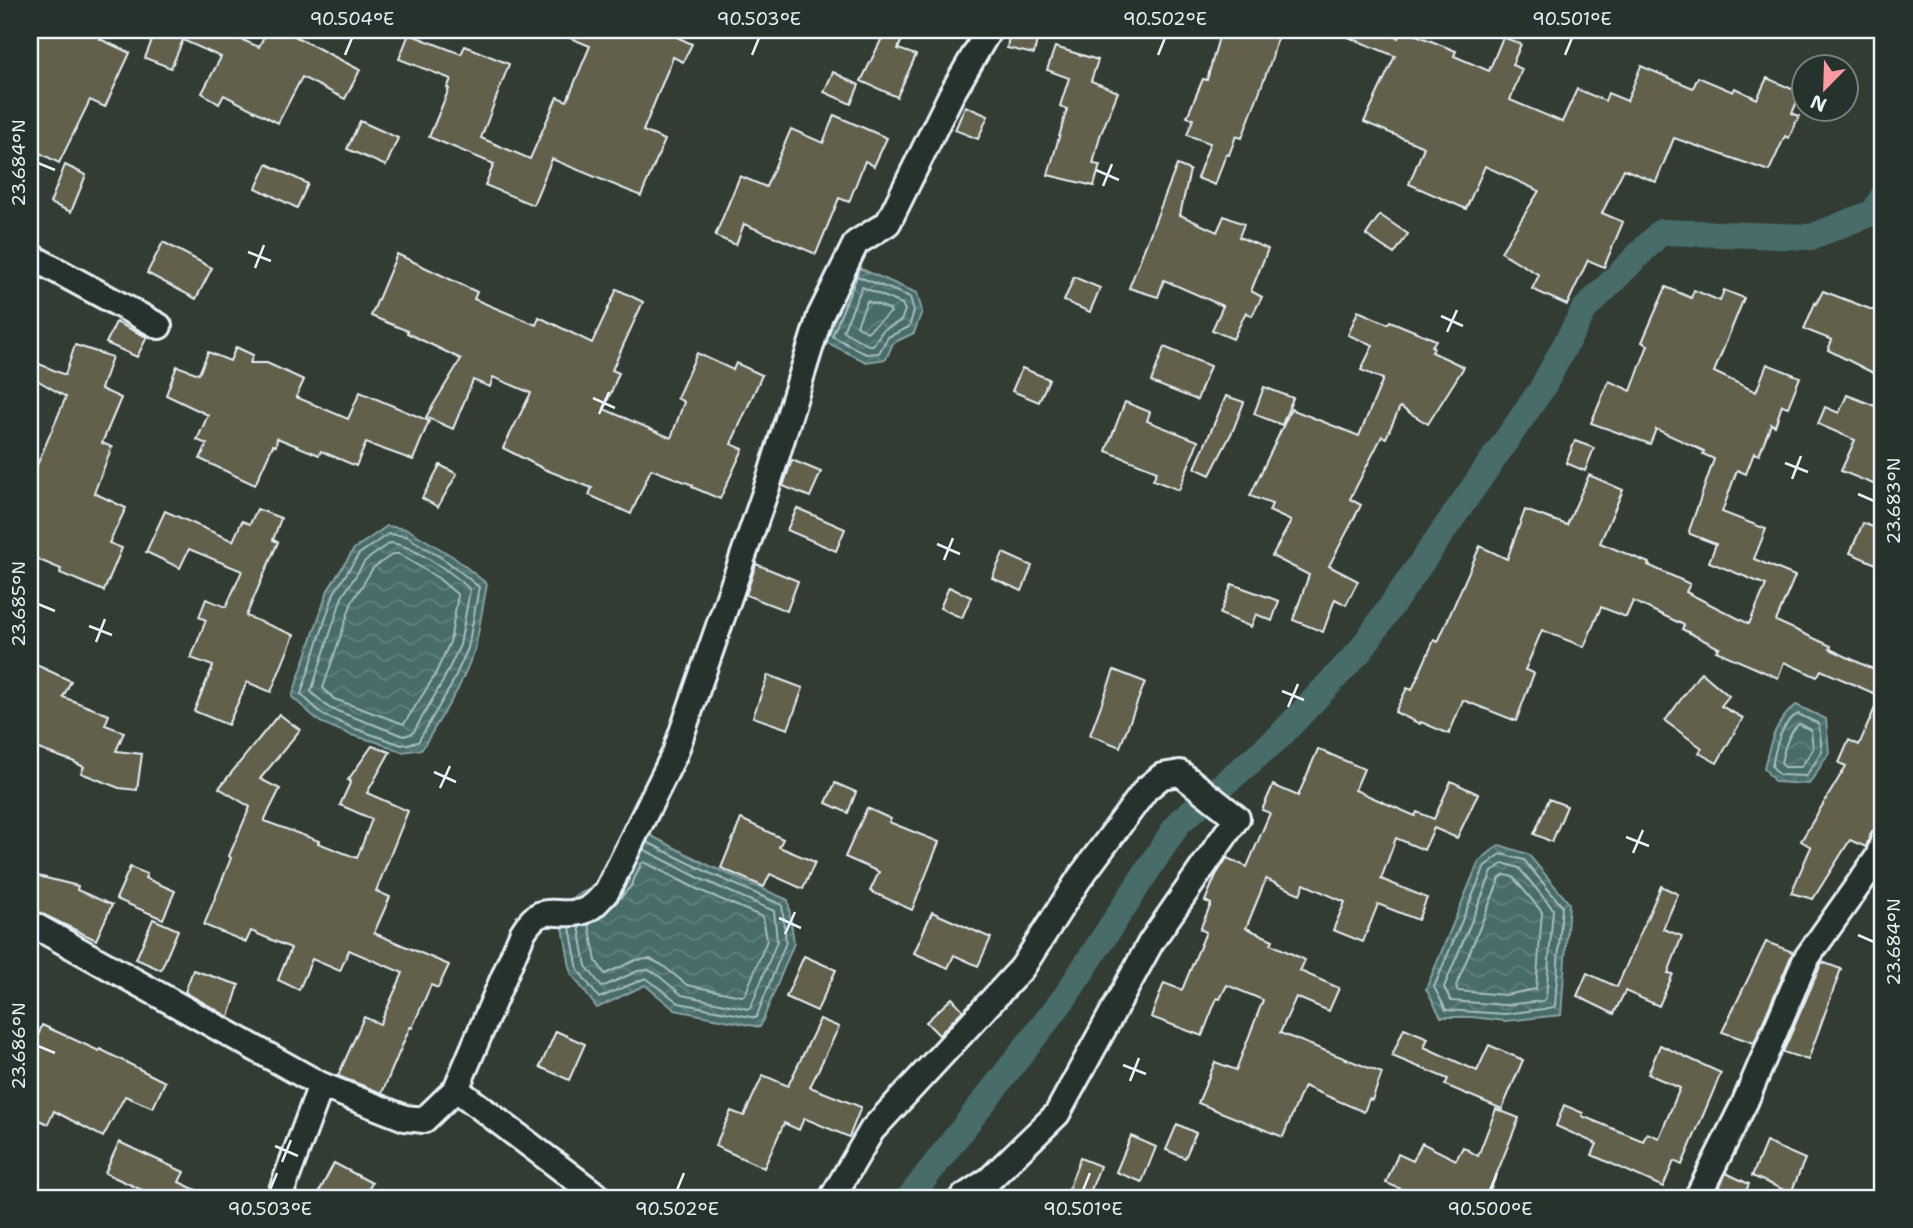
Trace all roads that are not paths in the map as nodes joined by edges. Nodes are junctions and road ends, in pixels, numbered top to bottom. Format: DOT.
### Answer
graph roads {
  1 [pos="989,30"];
  2 [pos="30,256"];
  3 [pos="159,326"];
  4 [pos="1881,852"];
  5 [pos="30,923"];
  6 [pos="321,1085"];
  7 [pos="456,1089"];
  8 [pos="279,1198"];
  9 [pos="600,1198"];
  10 [pos="832,1198"];
  11 [pos="962,1198"];
  12 [pos="1697,1198"];
  1 -- 7 [label="street"];
  2 -- 3 [label="street"];
  4 -- 12 [label="street"];
  5 -- 6 [label="street"];
  6 -- 7 [label="street"];
  6 -- 8 [label="street"];
  7 -- 9 [label="street"];
  10 -- 11 [label="street"];
}
